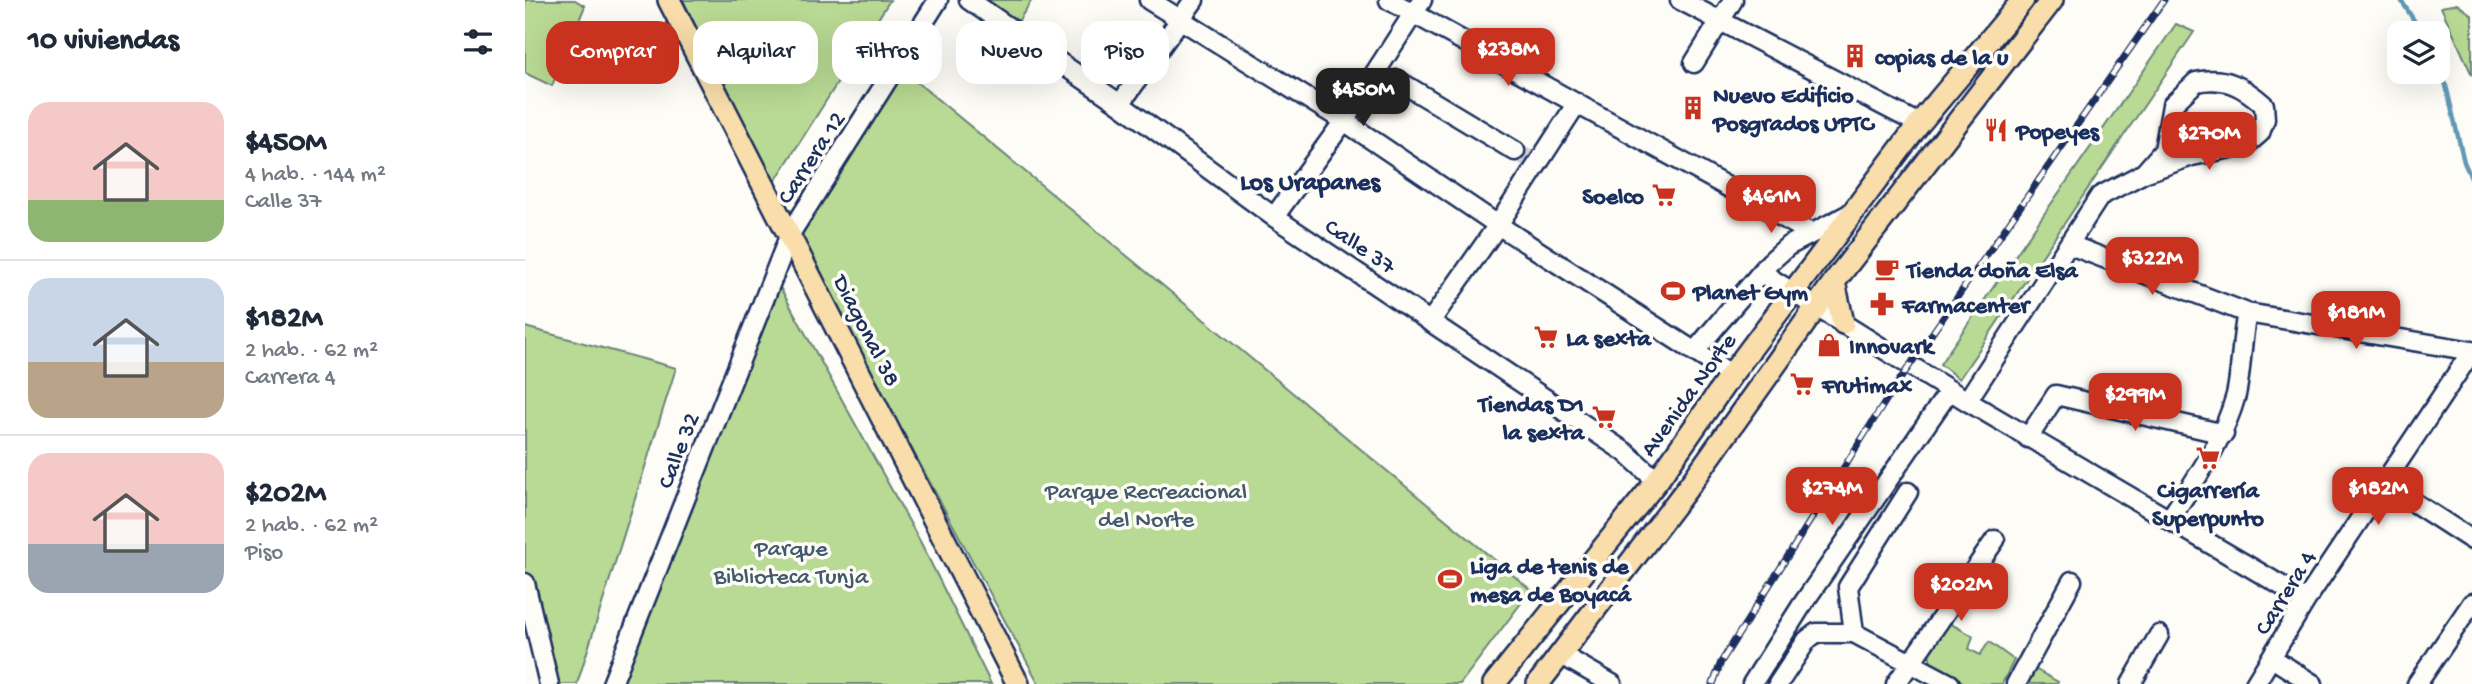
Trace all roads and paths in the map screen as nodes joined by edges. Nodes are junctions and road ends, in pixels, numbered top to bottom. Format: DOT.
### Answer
graph roads {
  1 [pos="669,0"];
  2 [pos="939,0"];
  3 [pos="969,0"];
  4 [pos="1149,0"];
  5 [pos="1194,0"];
  6 [pos="1389,0"];
  7 [pos="1679,0"];
  8 [pos="1733,0"];
  9 [pos="2023,0"];
  10 [pos="2052,0"];
  11 [pos="1418,7"];
  12 [pos="1180,20"];
  13 [pos="1720,21"];
  14 [pos="1694,63"];
  15 [pos="1397,80"];
  16 [pos="1577,103"];
  17 [pos="1120,104"];
  18 [pos="1344,121"];
  19 [pos="1919,124"];
  20 [pos="1527,158"];
  21 [pos="2144,173"];
  22 [pos="1853,212"];
  23 [pos="1274,216"];
  24 [pos="1498,225"];
  25 [pos="786,227"];
  26 [pos="1811,233"];
  27 [pos="2070,245"];
  28 [pos="1762,273"];
  29 [pos="1834,282"];
  30 [pos="1794,292"];
  31 [pos="1817,307"];
  32 [pos="2247,313"];
  33 [pos="1430,321"];
  34 [pos="1843,323"];
  35 [pos="1695,351"];
  36 [pos="2472,351"];
  37 [pos="1731,375"];
  38 [pos="1950,390"];
  39 [pos="1967,401"];
  40 [pos="2224,434"];
  41 [pos="2028,438"];
  42 [pos="1657,481"];
  43 [pos="2384,483"];
  44 [pos="1908,492"];
  45 [pos="2169,520"];
  46 [pos="1995,540"];
  47 [pos="2472,541"];
  48 [pos="2072,581"];
  49 [pos="525,583"];
  50 [pos="2306,600"];
  51 [pos="2472,603"];
  52 [pos="528,611"];
  53 [pos="1854,633"];
  54 [pos="2159,635"];
  55 [pos="1560,654"];
  56 [pos="2272,658"];
  57 [pos="1910,662"];
  58 [pos="549,684"];
  59 [pos="612,684"];
  60 [pos="1018,684"];
  61 [pos="1494,684"];
  62 [pos="1538,684"];
  63 [pos="1612,684"];
  64 [pos="1752,684"];
  65 [pos="1778,684"];
  66 [pos="1896,684"];
  67 [pos="1950,684"];
  68 [pos="2016,684"];
  69 [pos="2131,684"];
  70 [pos="2255,684"];
  71 [pos="2313,684"];
  72 [pos="2417,684"];
  1 -- 25 [label="main road, Diagonal 38"];
  2 -- 25 [label="street, Carrera 12"];
  3 -- 17 [label="street, Calle 37"];
  4 -- 12 [label="street"];
  5 -- 12 [label="street"];
  6 -- 11 [label="street"];
  7 -- 13 [label="street"];
  8 -- 13 [label="street"];
  9 -- 19 [label="main road, Avenida Norte"];
  10 -- 29 [label="main road"];
  11 -- 16 [label="street"];
  11 -- 18 [label="street"];
  12 -- 17 [label="street"];
  12 -- 18 [label="street"];
  13 -- 14 [label="street"];
  13 -- 19 [label="street"];
  15 -- 20 [label="street"];
  16 -- 20 [label="street"];
  16 -- 26 [label="street"];
  17 -- 23 [label="street, Calle 37"];
  18 -- 23 [label="street"];
  18 -- 24 [label="street"];
  19 -- 22 [label="main road, Avenida Norte"];
  20 -- 24 [label="street"];
  21 -- 21 [label="street"];
  21 -- 27 [label="street"];
  22 -- 26 [label="street"];
  22 -- 30 [label="main road, Avenida Norte"];
  23 -- 33 [label="street, Calle 37"];
  24 -- 33 [label="street"];
  24 -- 35 [label="street"];
  25 -- 59 [label="street, Calle 32"];
  25 -- 60 [label="main road, Diagonal 38"];
  26 -- 28 [label="street"];
  27 -- 32 [label="street"];
  27 -- 39 [label="street"];
  28 -- 30 [label="street"];
  28 -- 35 [label="street"];
  29 -- 31 [label="main road"];
  29 -- 34 [label="main road"];
  30 -- 31 [label="street"];
  30 -- 37 [label="main road, Avenida Norte"];
  31 -- 34 [label="street"];
  31 -- 55 [label="main road"];
  32 -- 36 [label="street"];
  32 -- 40 [label="street"];
  33 -- 42 [label="street, Calle 37"];
  34 -- 38 [label="street"];
  35 -- 37 [label="street"];
  36 -- 43 [label="street, Carrera 4"];
  37 -- 42 [label="main road, Avenida Norte"];
  38 -- 39 [label="street"];
  38 -- 64 [label="street"];
  39 -- 41 [label="street"];
  40 -- 41 [label="street"];
  40 -- 45 [label="street"];
  41 -- 45 [label="street"];
  42 -- 61 [label="main road, Avenida Norte"];
  43 -- 47 [label="street"];
  43 -- 50 [label="street, Carrera 4"];
  44 -- 53 [label="street"];
  45 -- 50 [label="street"];
  46 -- 57 [label="street"];
  48 -- 68 [label="street"];
  49 -- 52 [label="street"];
  50 -- 56 [label="street, Carrera 4"];
  51 -- 72 [label="street"];
  52 -- 58 [label="street"];
  53 -- 57 [label="street"];
  53 -- 65 [label="street"];
  54 -- 69 [label="street"];
  55 -- 62 [label="main road"];
  55 -- 63 [label="street"];
  56 -- 70 [label="street, Carrera 4"];
  56 -- 71 [label="street"];
  57 -- 66 [label="street"];
  57 -- 67 [label="street"];
}
